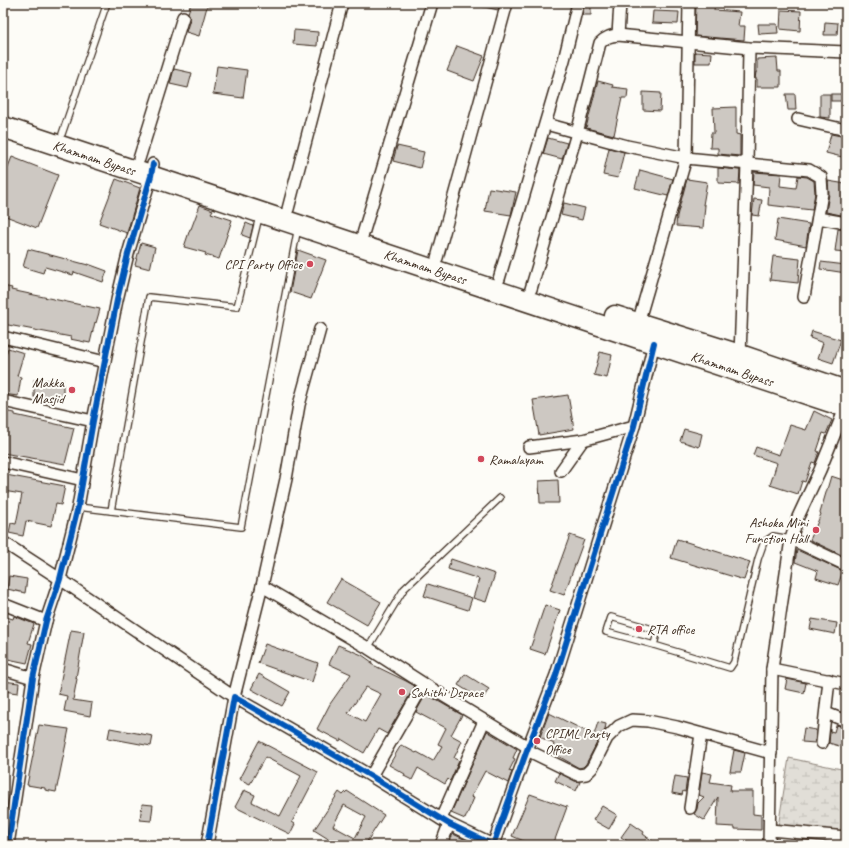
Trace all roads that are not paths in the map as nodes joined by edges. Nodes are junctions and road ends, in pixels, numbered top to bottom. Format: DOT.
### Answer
graph roads {
  1 [pos="106,3"];
  2 [pos="342,3"];
  3 [pos="432,3"];
  4 [pos="507,3"];
  5 [pos="578,3"];
  6 [pos="620,3"];
  7 [pos="689,3"];
  8 [pos="183,17"];
  9 [pos="618,35"];
  10 [pos="689,43"];
  11 [pos="749,48"];
  12 [pos="846,52"];
  13 [pos="3,114"];
  14 [pos="798,119"];
  15 [pos="546,124"];
  16 [pos="3,127"];
  17 [pos="846,130"];
  18 [pos="577,133"];
  19 [pos="62,134"];
  20 [pos="686,158"];
  21 [pos="747,164"];
  22 [pos="148,167"];
  23 [pos="260,212"];
  24 [pos="293,217"];
  25 [pos="818,218"];
  26 [pos="846,223"];
  27 [pos="357,236"];
  28 [pos="437,258"];
  29 [pos="499,279"];
  30 [pos="531,289"];
  31 [pos="804,297"];
  32 [pos="638,323"];
  33 [pos="320,329"];
  34 [pos="3,337"];
  35 [pos="654,343"];
  36 [pos="740,355"];
  37 [pos="105,362"];
  38 [pos="846,391"];
  39 [pos="3,402"];
  40 [pos="846,406"];
  41 [pos="93,421"];
  42 [pos="634,426"];
  43 [pos="583,440"];
  44 [pos="529,447"];
  45 [pos="3,462"];
  46 [pos="561,471"];
  47 [pos="83,480"];
  48 [pos="500,498"];
  49 [pos="78,507"];
  50 [pos="110,511"];
  51 [pos="791,539"];
  52 [pos="3,542"];
  53 [pos="846,565"];
  54 [pos="60,579"];
  55 [pos="262,586"];
  56 [pos="3,604"];
  57 [pos="46,621"];
  58 [pos="654,645"];
  59 [pos="368,648"];
  60 [pos="3,669"];
  61 [pos="772,669"];
  62 [pos="33,678"];
  63 [pos="829,680"];
  64 [pos="424,684"];
  65 [pos="846,684"];
  66 [pos="234,697"];
  67 [pos="826,713"];
  68 [pos="484,721"];
  69 [pos="846,721"];
  70 [pos="701,734"];
  71 [pos="822,743"];
  72 [pos="527,749"];
  73 [pos="771,753"];
  74 [pos="372,776"];
  75 [pos="690,808"];
  76 [pos="445,822"];
  77 [pos="770,830"];
  78 [pos="6,831"];
  79 [pos="846,837"];
  80 [pos="8,845"];
  81 [pos="207,845"];
  82 [pos="441,845"];
  83 [pos="493,845"];
  84 [pos="769,845"];
  1 -- 19 [label="lane"];
  2 -- 24 [label="street"];
  3 -- 27 [label="street"];
  4 -- 28 [label="street"];
  5 -- 15 [label="street"];
  6 -- 9 [label="street"];
  7 -- 10 [label="street"];
  8 -- 22 [label="street"];
  9 -- 10 [label="street"];
  9 -- 18 [label="street"];
  10 -- 11 [label="street"];
  10 -- 20 [label="street"];
  11 -- 12 [label="street"];
  11 -- 21 [label="street"];
  13 -- 19 [label="highway, Khammam Bypass"];
  14 -- 17 [label="street"];
  15 -- 18 [label="street"];
  15 -- 29 [label="street"];
  16 -- 22 [label="highway, Khammam Bypass"];
  18 -- 20 [label="street"];
  18 -- 30 [label="street"];
  19 -- 22 [label="highway, Khammam Bypass"];
  20 -- 21 [label="street"];
  20 -- 32 [label="street"];
  21 -- 25 [label="street"];
  21 -- 36 [label="street"];
  22 -- 23 [label="highway, Khammam Bypass"];
  22 -- 24 [label="highway, Khammam Bypass"];
  22 -- 37 [label="street"];
  23 -- 24 [label="highway, Khammam Bypass"];
  23 -- 50 [label="lane"];
  24 -- 27 [label="highway, Khammam Bypass"];
  24 -- 50 [label="lane"];
  25 -- 26 [label="street"];
  25 -- 31 [label="street"];
  27 -- 28 [label="highway, Khammam Bypass"];
  27 -- 35 [label="highway, Khammam Bypass"];
  28 -- 29 [label="highway, Khammam Bypass"];
  29 -- 30 [label="highway, Khammam Bypass"];
  30 -- 32 [label="highway, Khammam Bypass"];
  32 -- 36 [label="highway, Khammam Bypass"];
  33 -- 55 [label="street"];
  34 -- 37 [label="street"];
  35 -- 40 [label="highway, Khammam Bypass"];
  35 -- 42 [label="street"];
  36 -- 38 [label="highway, Khammam Bypass"];
  37 -- 41 [label="street"];
  39 -- 41 [label="street"];
  40 -- 51 [label="street"];
  41 -- 47 [label="street"];
  42 -- 43 [label="street"];
  42 -- 72 [label="street"];
  43 -- 44 [label="street"];
  43 -- 46 [label="street"];
  45 -- 47 [label="street"];
  47 -- 49 [label="street"];
  48 -- 59 [label="lane"];
  49 -- 50 [label="lane"];
  49 -- 54 [label="street"];
  51 -- 53 [label="street"];
  51 -- 58 [label="lane"];
  51 -- 61 [label="street"];
  52 -- 54 [label="street"];
  54 -- 57 [label="street"];
  54 -- 66 [label="street"];
  55 -- 59 [label="street"];
  55 -- 66 [label="street"];
  56 -- 57 [label="street"];
  57 -- 62 [label="street"];
  58 -- 58 [label="lane"];
  59 -- 64 [label="street"];
  60 -- 62 [label="street"];
  61 -- 63 [label="street"];
  61 -- 73 [label="street"];
  62 -- 78 [label="street"];
  63 -- 65 [label="street"];
  63 -- 67 [label="street"];
  64 -- 68 [label="street"];
  64 -- 74 [label="street"];
  66 -- 74 [label="street"];
  66 -- 81 [label="street"];
  67 -- 69 [label="street"];
  67 -- 71 [label="street"];
  68 -- 72 [label="street"];
  68 -- 76 [label="street"];
  70 -- 72 [label="street"];
  70 -- 73 [label="street"];
  70 -- 75 [label="street"];
  72 -- 83 [label="street"];
  73 -- 77 [label="street"];
  74 -- 76 [label="street"];
  76 -- 82 [label="street"];
  76 -- 83 [label="street"];
  77 -- 79 [label="street"];
  77 -- 84 [label="street"];
  78 -- 80 [label="street"];
}
